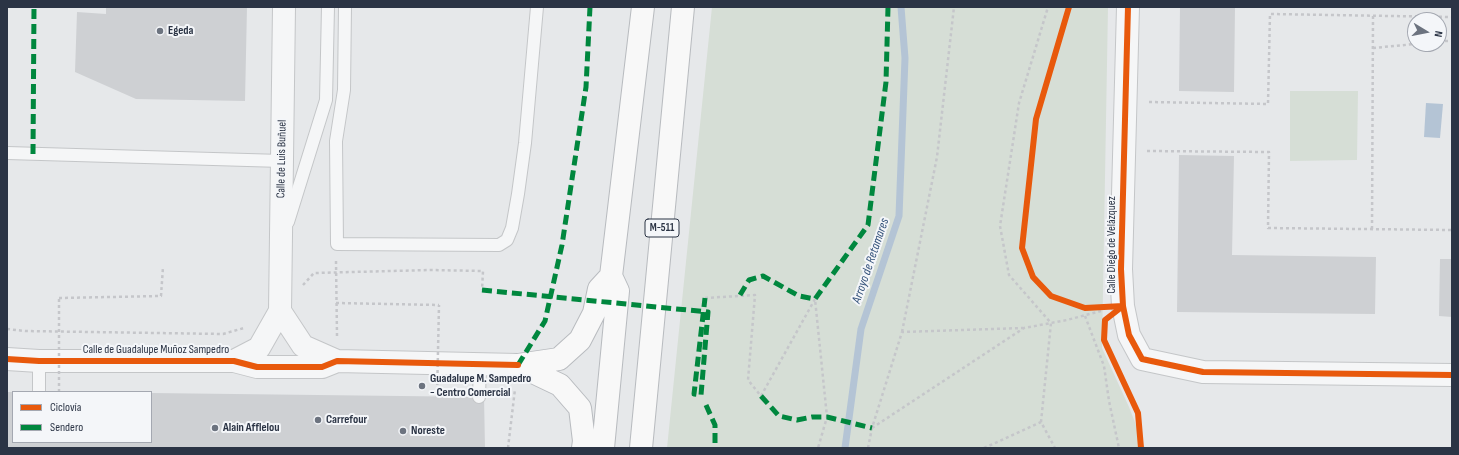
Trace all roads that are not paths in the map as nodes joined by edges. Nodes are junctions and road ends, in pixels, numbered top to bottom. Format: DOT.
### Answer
graph roads {
  1 [pos="284,7"];
  2 [pos="328,7"];
  3 [pos="345,7"];
  4 [pos="537,7"];
  5 [pos="643,7"];
  6 [pos="682,7"];
  7 [pos="1128,7"];
  8 [pos="7,153"];
  9 [pos="282,161"];
  10 [pos="281,244"];
  11 [pos="611,276"];
  12 [pos="280,311"];
  13 [pos="7,359"];
  14 [pos="337,360"];
  15 [pos="40,361"];
  16 [pos="234,361"];
  17 [pos="480,364"];
  18 [pos="518,365"];
  19 [pos="1452,375"];
  20 [pos="39,391"];
  21 [pos="479,397"];
  22 [pos="583,448"];
  23 [pos="603,448"];
  24 [pos="641,448"];
  1 -- 9 [label="street, Calle de Luis Buñuel"];
  2 -- 10 [label="lane"];
  3 -- 4 [label="lane"];
  5 -- 11 [label="highway"];
  6 -- 24 [label="highway, M-511"];
  7 -- 19 [label="street, Calle Diego de Velázquez"];
  8 -- 9 [label="lane"];
  9 -- 10 [label="street, Calle de Luis Buñuel"];
  10 -- 12 [label="street, Calle de Luis Buñuel"];
  11 -- 18 [label="highway"];
  11 -- 23 [label="highway"];
  12 -- 14 [label="street"];
  12 -- 16 [label="street, Calle de Luis Buñuel"];
  13 -- 15 [label="street, Calle de Guadalupe Muñoz Sampedro"];
  14 -- 16 [label="street, Calle de Guadalupe Muñoz Sampedro"];
  14 -- 17 [label="street, Calle de Guadalupe Muñoz Sampedro"];
  15 -- 16 [label="street, Calle de Guadalupe Muñoz Sampedro"];
  15 -- 20 [label="lane"];
  17 -- 18 [label="street, Calle de Guadalupe Muñoz Sampedro"];
  17 -- 21 [label="lane"];
  18 -- 22 [label="highway"];
}
